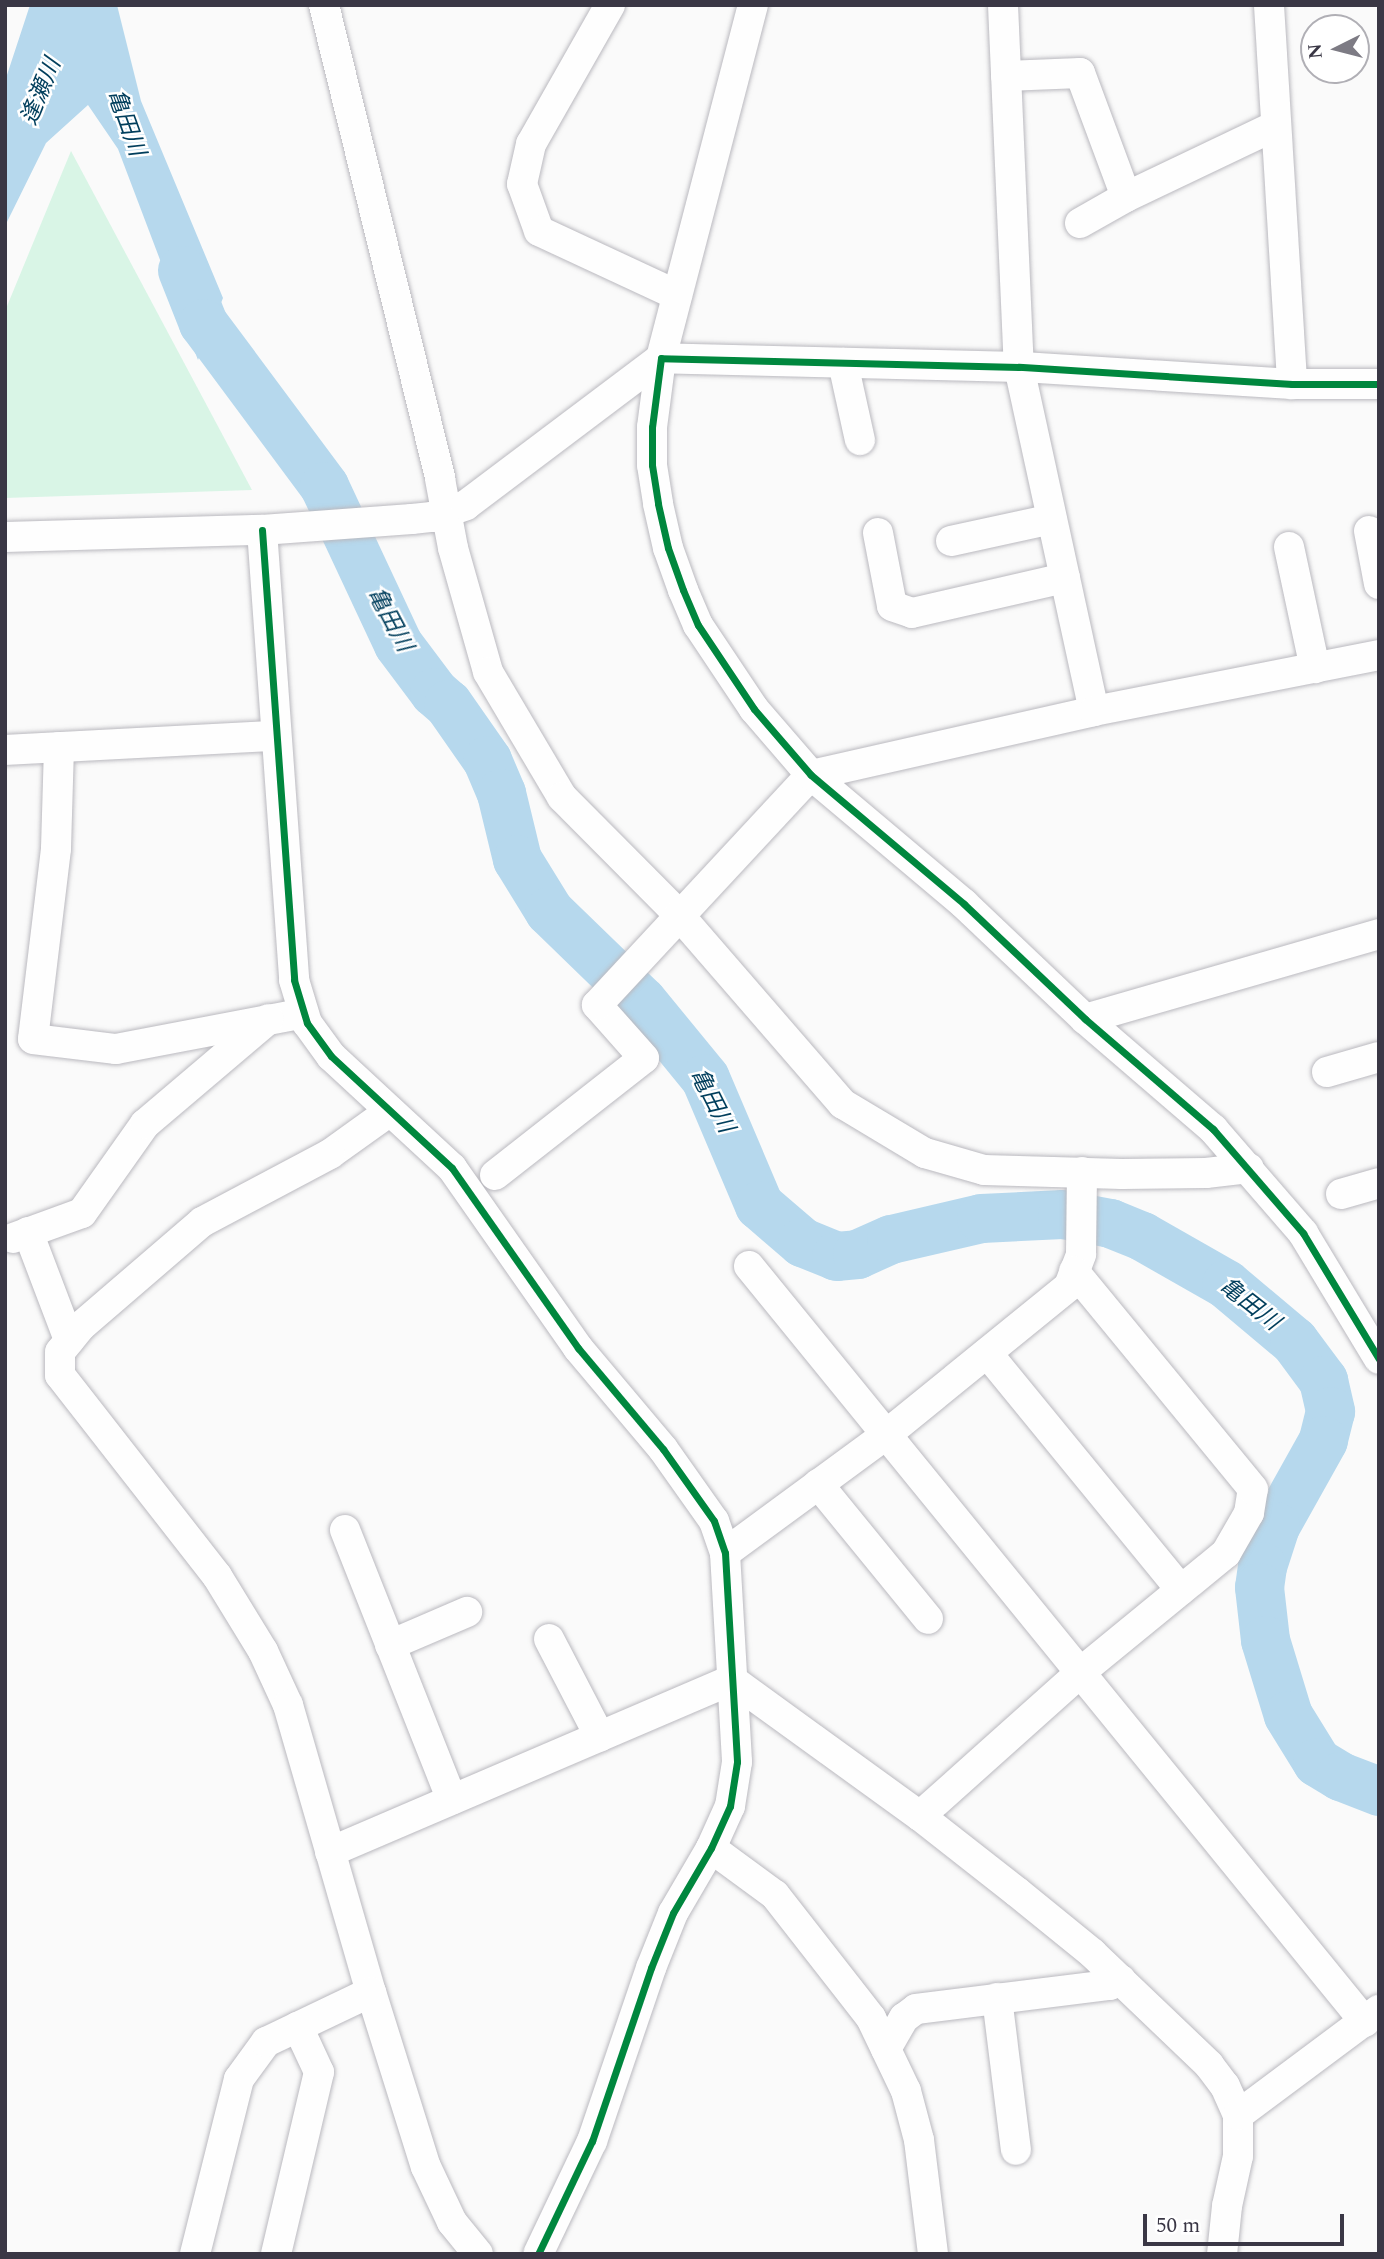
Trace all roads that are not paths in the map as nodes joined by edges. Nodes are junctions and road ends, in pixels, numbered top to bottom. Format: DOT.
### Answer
graph roads {
  1 [pos="324,5"];
  2 [pos="610,5"];
  3 [pos="753,5"];
  4 [pos="1003,5"];
  5 [pos="1269,5"];
  6 [pos="1006,76"];
  7 [pos="1275,126"];
  8 [pos="1126,197"];
  9 [pos="1080,223"];
  10 [pos="677,295"];
  11 [pos="660,358"];
  12 [pos="843,363"];
  13 [pos="1019,368"];
  14 [pos="1292,384"];
  15 [pos="1379,384"];
  16 [pos="860,440"];
  17 [pos="446,513"];
  18 [pos="1052,519"];
  19 [pos="262,530"];
  20 [pos="1369,531"];
  21 [pos="878,533"];
  22 [pos="5,537"];
  23 [pos="951,541"];
  24 [pos="1289,547"];
  25 [pos="1065,578"];
  26 [pos="1379,584"];
  27 [pos="1379,655"];
  28 [pos="1315,668"];
  29 [pos="1094,711"];
  30 [pos="275,736"];
  31 [pos="59,747"];
  32 [pos="5,750"];
  33 [pos="811,775"];
  34 [pos="679,915"];
  35 [pos="1379,934"];
  36 [pos="304,1013"];
  37 [pos="269,1019"];
  38 [pos="1086,1019"];
  39 [pos="1379,1057"];
  40 [pos="1328,1072"];
  41 [pos="390,1111"];
  42 [pos="1249,1168"];
  43 [pos="1082,1172"];
  44 [pos="495,1175"];
  45 [pos="1379,1183"];
  46 [pos="1341,1194"];
  47 [pos="1077,1263"];
  48 [pos="749,1266"];
  49 [pos="69,1340"];
  50 [pos="987,1353"];
  51 [pos="1379,1359"];
  52 [pos="887,1434"];
  53 [pos="818,1484"];
  54 [pos="345,1530"];
  55 [pos="724,1553"];
  56 [pos="1181,1590"];
  57 [pos="467,1612"];
  58 [pos="928,1619"];
  59 [pos="549,1639"];
  60 [pos="390,1645"];
  61 [pos="1082,1671"];
  62 [pos="733,1680"];
  63 [pos="600,1737"];
  64 [pos="452,1800"];
  65 [pos="920,1816"];
  66 [pos="711,1848"];
  67 [pos="330,1852"];
  68 [pos="1121,1980"];
  69 [pos="371,1992"];
  70 [pos="997,1998"];
  71 [pos="1372,2016"];
  72 [pos="298,2027"];
  73 [pos="886,2049"];
  74 [pos="1238,2115"];
  75 [pos="1017,2150"];
  76 [pos="195,2254"];
  77 [pos="276,2254"];
  78 [pos="478,2254"];
  79 [pos="538,2254"];
  80 [pos="933,2254"];
  81 [pos="1222,2254"];
  1 -- 17 [label="street"];
  2 -- 10 [label="street"];
  3 -- 10 [label="street"];
  4 -- 6 [label="street"];
  5 -- 7 [label="street"];
  6 -- 8 [label="street"];
  6 -- 13 [label="street"];
  7 -- 8 [label="street"];
  7 -- 14 [label="street"];
  8 -- 9 [label="street"];
  10 -- 11 [label="street"];
  11 -- 12 [label="street"];
  11 -- 17 [label="street"];
  11 -- 33 [label="street"];
  12 -- 13 [label="street"];
  12 -- 16 [label="street"];
  13 -- 14 [label="street"];
  13 -- 18 [label="street"];
  14 -- 15 [label="street"];
  17 -- 19 [label="street"];
  17 -- 34 [label="street"];
  18 -- 23 [label="street"];
  18 -- 25 [label="street"];
  19 -- 22 [label="street"];
  19 -- 30 [label="street"];
  20 -- 26 [label="street"];
  21 -- 25 [label="street"];
  24 -- 28 [label="street"];
  25 -- 29 [label="street"];
  27 -- 28 [label="street"];
  28 -- 29 [label="street"];
  29 -- 33 [label="street"];
  30 -- 31 [label="street"];
  30 -- 36 [label="street"];
  31 -- 32 [label="street"];
  31 -- 37 [label="street"];
  33 -- 34 [label="street"];
  33 -- 38 [label="street"];
  34 -- 43 [label="street"];
  34 -- 44 [label="street"];
  35 -- 38 [label="street"];
  36 -- 37 [label="street"];
  36 -- 41 [label="street"];
  37 -- 49 [label="street"];
  38 -- 42 [label="street"];
  39 -- 40 [label="street"];
  41 -- 49 [label="street"];
  41 -- 55 [label="street"];
  42 -- 43 [label="street"];
  42 -- 51 [label="street"];
  43 -- 47 [label="street"];
  45 -- 46 [label="street"];
  47 -- 50 [label="street"];
  47 -- 56 [label="street"];
  48 -- 52 [label="street"];
  49 -- 67 [label="street"];
  50 -- 52 [label="street"];
  50 -- 56 [label="street"];
  52 -- 53 [label="street"];
  52 -- 61 [label="street"];
  53 -- 55 [label="street"];
  53 -- 58 [label="street"];
  54 -- 60 [label="street"];
  55 -- 62 [label="street"];
  56 -- 61 [label="street"];
  57 -- 60 [label="street"];
  59 -- 63 [label="street"];
  60 -- 64 [label="street"];
  61 -- 65 [label="street"];
  61 -- 71 [label="street"];
  62 -- 63 [label="street"];
  62 -- 65 [label="street"];
  62 -- 66 [label="street"];
  63 -- 64 [label="street"];
  64 -- 67 [label="street"];
  65 -- 68 [label="street"];
  66 -- 73 [label="street"];
  66 -- 79 [label="street"];
  67 -- 69 [label="street"];
  68 -- 70 [label="street"];
  68 -- 74 [label="street"];
  69 -- 72 [label="street"];
  69 -- 78 [label="street"];
  70 -- 73 [label="street"];
  70 -- 75 [label="street"];
  71 -- 74 [label="street"];
  72 -- 76 [label="street"];
  72 -- 77 [label="street"];
  73 -- 80 [label="street"];
  74 -- 81 [label="street"];
}
